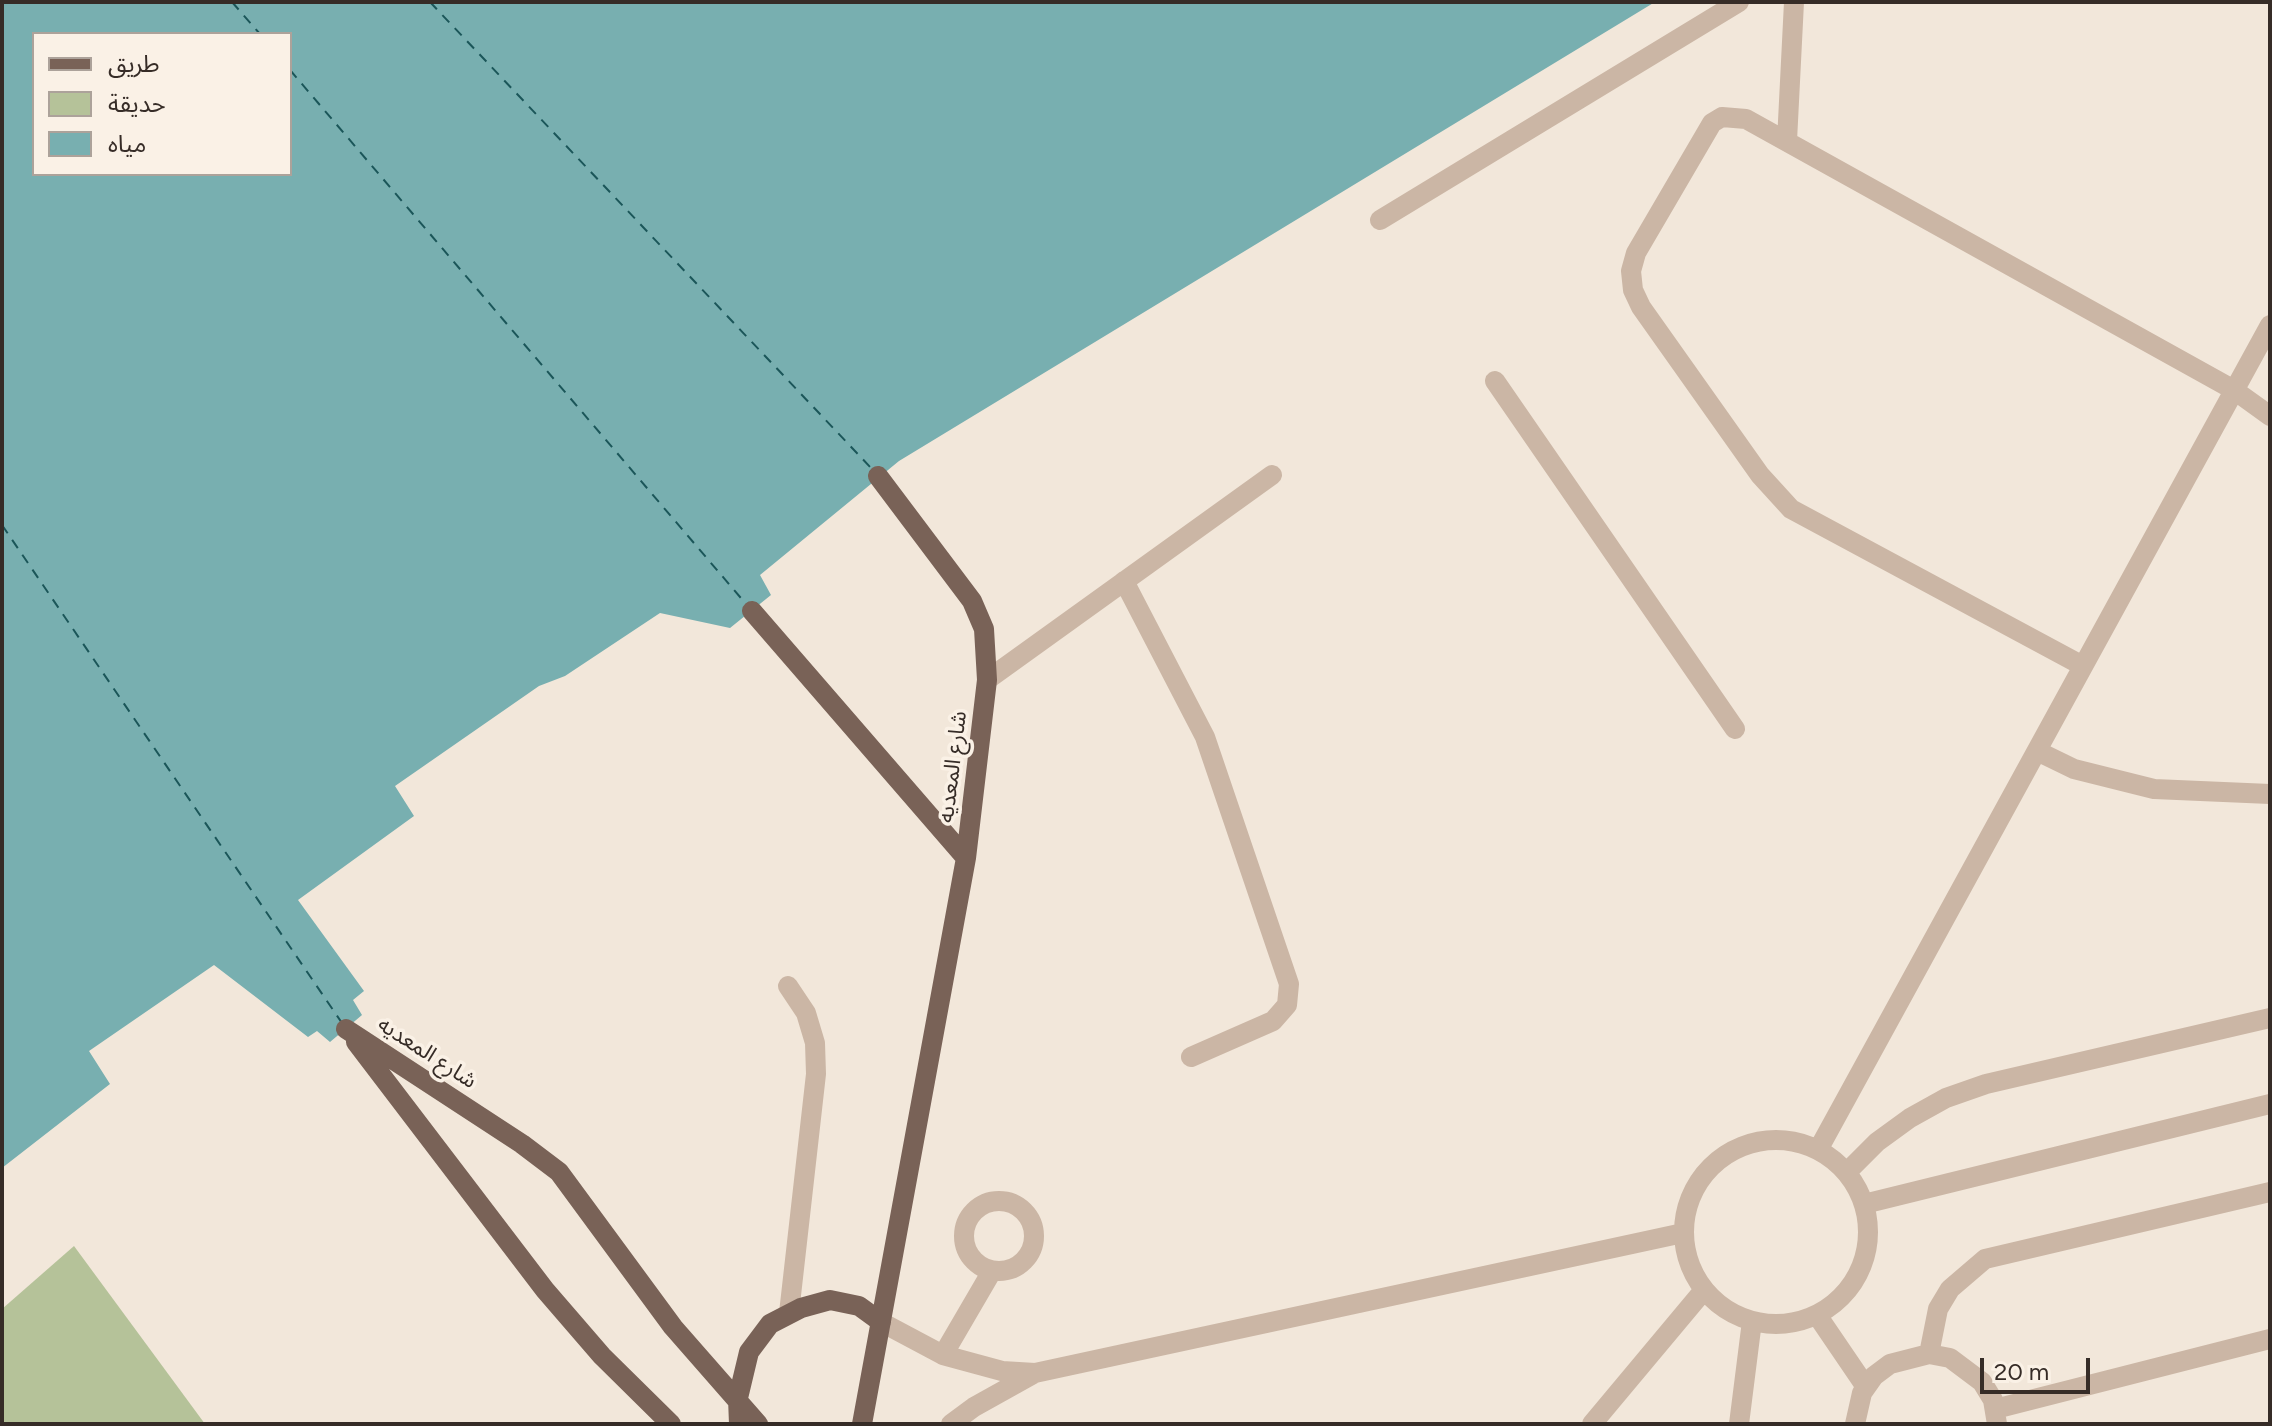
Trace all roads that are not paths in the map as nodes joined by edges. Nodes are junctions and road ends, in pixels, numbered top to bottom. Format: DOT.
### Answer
graph roads {
  1 [pos="1739,2"];
  2 [pos="1794,2"];
  3 [pos="1787,141"];
  4 [pos="1380,220"];
  5 [pos="2270,325"];
  6 [pos="1495,381"];
  7 [pos="2234,390"];
  8 [pos="2270,416"];
  9 [pos="1272,475"];
  10 [pos="878,476"];
  11 [pos="1124,581"];
  12 [pos="752,611"];
  13 [pos="2083,666"];
  14 [pos="987,680"];
  15 [pos="1735,729"];
  16 [pos="2037,751"];
  17 [pos="2270,794"];
  18 [pos="966,858"];
  19 [pos="788,986"];
  20 [pos="2270,1018"];
  21 [pos="1191,1057"];
  22 [pos="2270,1104"];
  23 [pos="1818,1150"];
  24 [pos="1847,1172"];
  25 [pos="2270,1192"];
  26 [pos="1864,1204"];
  27 [pos="1683,1233"];
  28 [pos="992,1271"];
  29 [pos="1704,1290"];
  30 [pos="789,1313"];
  31 [pos="1817,1315"];
  32 [pos="1752,1321"];
  33 [pos="881,1322"];
  34 [pos="2270,1339"];
  35 [pos="1929,1354"];
  36 [pos="943,1355"];
  37 [pos="1035,1373"];
  38 [pos="1866,1387"];
  39 [pos="738,1398"];
  40 [pos="1996,1416"];
  41 [pos="671,1424"];
  42 [pos="739,1424"];
  43 [pos="758,1424"];
  44 [pos="862,1424"];
  45 [pos="951,1424"];
  46 [pos="1592,1424"];
  47 [pos="1739,1424"];
  48 [pos="1855,1424"];
  1 -- 4 [label="street"];
  2 -- 3 [label="street"];
  3 -- 7 [label="street"];
  3 -- 13 [label="street"];
  5 -- 7 [label="street"];
  6 -- 15 [label="street"];
  7 -- 8 [label="street"];
  7 -- 13 [label="street"];
  9 -- 11 [label="street"];
  10 -- 14 [label="main road, شارع المعديه"];
  11 -- 14 [label="street"];
  11 -- 21 [label="street"];
  12 -- 18 [label="main road"];
  13 -- 16 [label="street"];
  14 -- 18 [label="main road, شارع المعديه"];
  16 -- 17 [label="street"];
  16 -- 23 [label="street"];
  18 -- 33 [label="main road, شارع المعديه"];
  19 -- 30 [label="street"];
  20 -- 24 [label="street"];
  22 -- 26 [label="street"];
  23 -- 24 [label="street"];
  23 -- 27 [label="street"];
  24 -- 26 [label="street"];
  25 -- 35 [label="street"];
  26 -- 31 [label="street"];
  27 -- 29 [label="street"];
  27 -- 37 [label="street"];
  28 -- 36 [label="street"];
  29 -- 32 [label="street"];
  29 -- 46 [label="street"];
  30 -- 33 [label="main road"];
  30 -- 39 [label="main road"];
  31 -- 32 [label="street"];
  31 -- 38 [label="street"];
  32 -- 47 [label="street"];
  33 -- 36 [label="street"];
  33 -- 44 [label="main road, شارع المعديه"];
  34 -- 40 [label="street"];
  35 -- 38 [label="street"];
  35 -- 40 [label="street"];
  36 -- 37 [label="street"];
  37 -- 45 [label="street"];
  38 -- 48 [label="street"];
  39 -- 41 [label="main road, شارع المعديه"];
  39 -- 42 [label="main road"];
  39 -- 43 [label="main road, شارع المعديه"];
}
